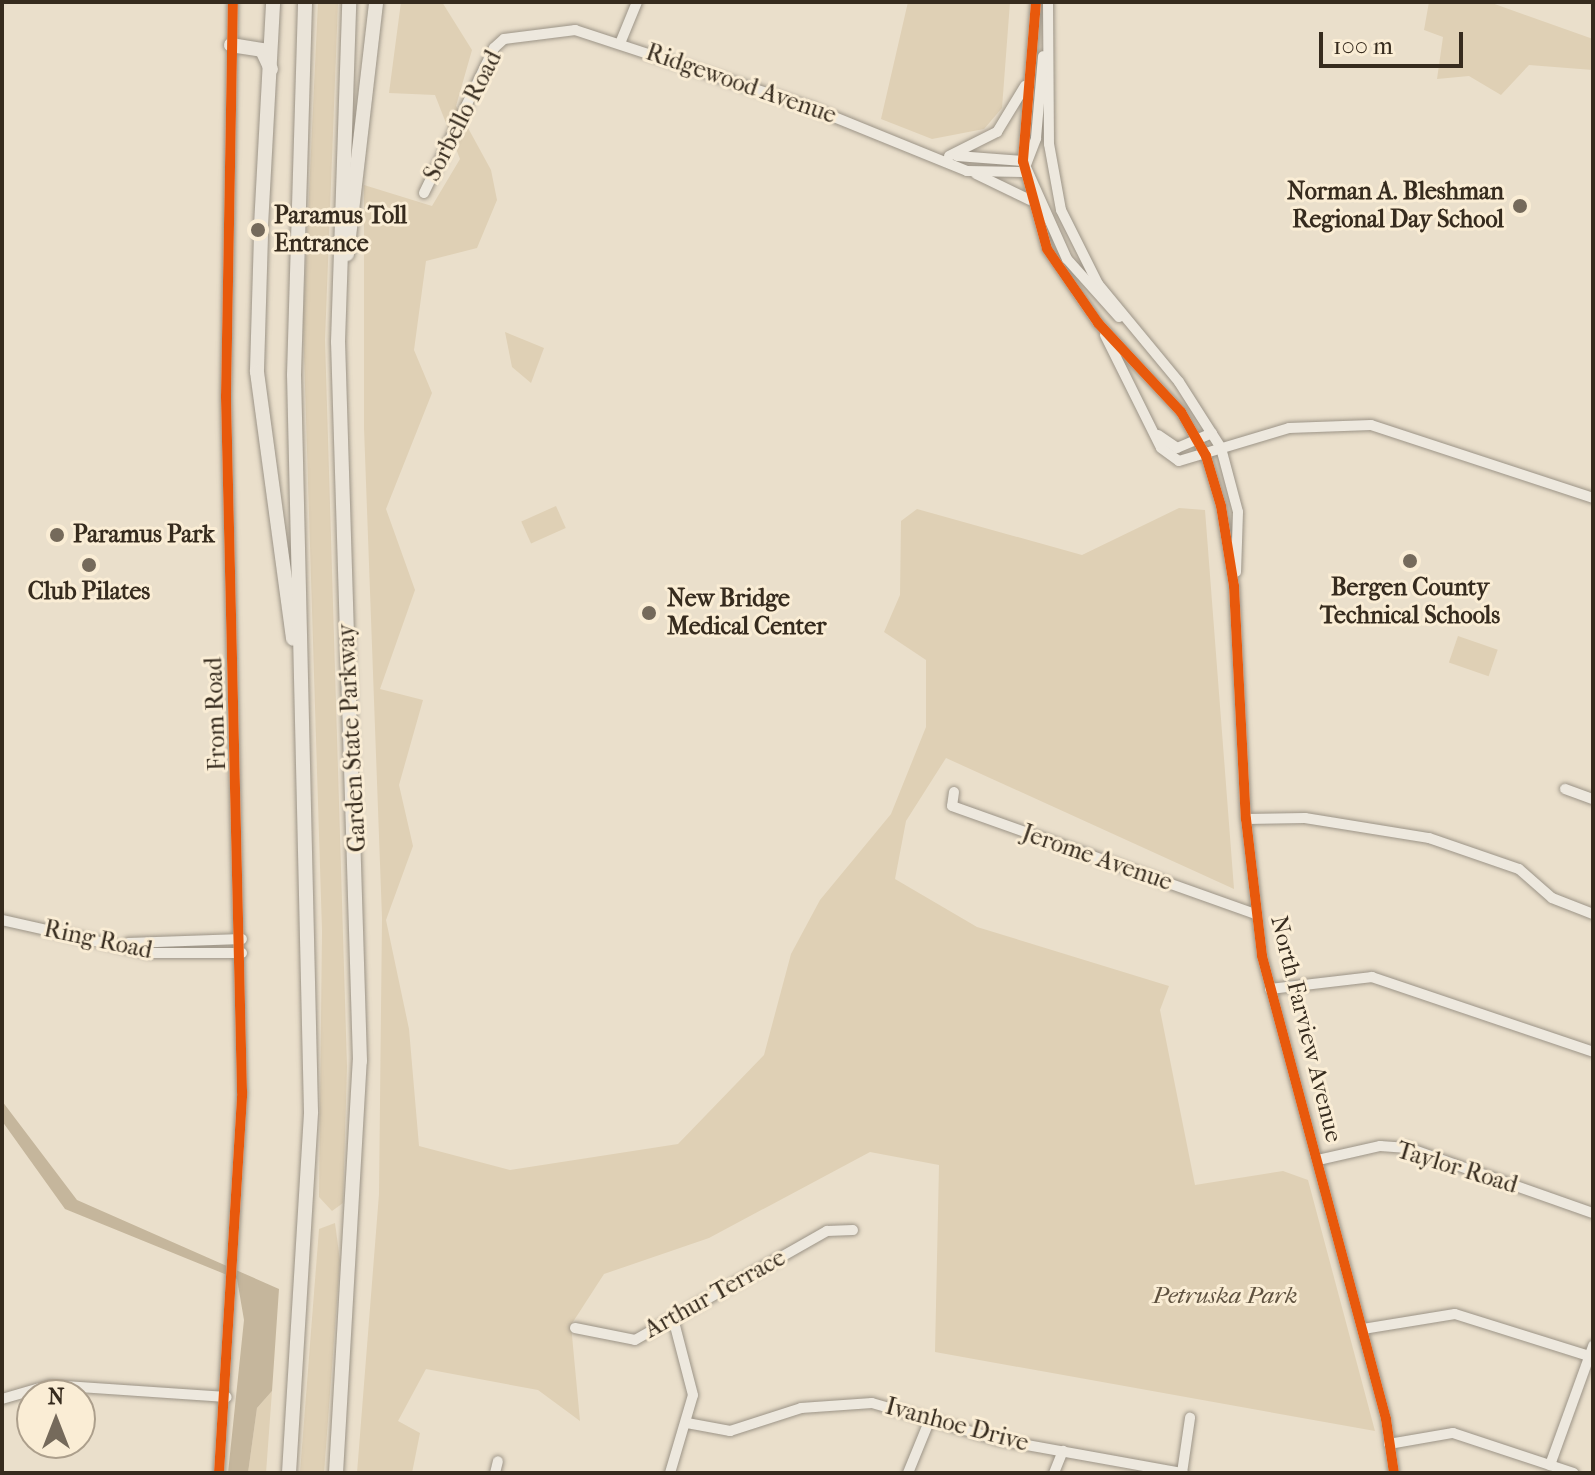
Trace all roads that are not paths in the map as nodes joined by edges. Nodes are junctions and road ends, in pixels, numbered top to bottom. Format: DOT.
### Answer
graph roads {
  1 [pos="233,2"];
  2 [pos="273,2"];
  3 [pos="305,2"];
  4 [pos="349,2"];
  5 [pos="376,2"];
  6 [pos="637,2"];
  7 [pos="1036,2"];
  8 [pos="1048,2"];
  9 [pos="549,31"];
  10 [pos="621,41"];
  11 [pos="231,45"];
  12 [pos="272,73"];
  13 [pos="1029,77"];
  14 [pos="930,153"];
  15 [pos="949,156"];
  16 [pos="1024,167"];
  17 [pos="967,171"];
  18 [pos="424,193"];
  19 [pos="1030,200"];
  20 [pos="1098,323"];
  21 [pos="1133,328"];
  22 [pos="338,342"];
  23 [pos="1154,431"];
  24 [pos="1212,433"];
  25 [pos="1199,441"];
  26 [pos="1221,448"];
  27 [pos="1206,456"];
  28 [pos="1593,498"];
  29 [pos="1234,586"];
  30 [pos="302,691"];
  31 [pos="1565,789"];
  32 [pos="954,792"];
  33 [pos="1593,799"];
  34 [pos="1246,819"];
  35 [pos="1256,914"];
  36 [pos="1593,914"];
  37 [pos="2,920"];
  38 [pos="242,939"];
  39 [pos="113,942"];
  40 [pos="242,953"];
  41 [pos="1270,989"];
  42 [pos="1593,1052"];
  43 [pos="1318,1160"];
  44 [pos="1593,1213"];
  45 [pos="853,1230"];
  46 [pos="673,1318"];
  47 [pos="575,1328"];
  48 [pos="1363,1329"];
  49 [pos="1591,1351"];
  50 [pos="227,1397"];
  51 [pos="2,1399"];
  52 [pos="1190,1418"];
  53 [pos="930,1419"];
  54 [pos="687,1423"];
  55 [pos="1389,1444"];
  56 [pos="1063,1451"];
  57 [pos="498,1461"];
  58 [pos="1550,1465"];
  59 [pos="219,1473"];
  60 [pos="289,1473"];
  61 [pos="336,1473"];
  62 [pos="495,1473"];
  63 [pos="670,1473"];
  64 [pos="908,1473"];
  65 [pos="1054,1473"];
  66 [pos="1182,1473"];
  67 [pos="1394,1473"];
  68 [pos="1574,1473"];
  1 -- 11 [label="street, From Road"];
  2 -- 12 [label="highway"];
  3 -- 30 [label="highway, Garden State Parkway"];
  4 -- 22 [label="highway, Garden State Parkway"];
  5 -- 22 [label="highway"];
  6 -- 10 [label="street"];
  7 -- 13 [label="street, North Farview Avenue"];
  8 -- 16 [label="street"];
  8 -- 21 [label="street, North Farview Avenue"];
  9 -- 10 [label="street, Ridgewood Avenue"];
  9 -- 18 [label="street, Sorbello Road"];
  10 -- 14 [label="street, Ridgewood Avenue"];
  11 -- 12 [label="highway"];
  11 -- 38 [label="street, From Road"];
  12 -- 30 [label="highway"];
  13 -- 15 [label="street"];
  13 -- 16 [label="street, North Farview Avenue"];
  14 -- 15 [label="street, Ridgewood Avenue"];
  14 -- 17 [label="street, Ridgewood Avenue"];
  15 -- 16 [label="street, Ridgewood Avenue"];
  16 -- 17 [label="street, Ridgewood Avenue"];
  16 -- 19 [label="street, North Farview Avenue"];
  16 -- 21 [label="street"];
  17 -- 19 [label="street"];
  19 -- 20 [label="street, North Farview Avenue"];
  20 -- 23 [label="street"];
  20 -- 25 [label="street, North Farview Avenue"];
  21 -- 24 [label="street, North Farview Avenue"];
  22 -- 61 [label="highway, Garden State Parkway"];
  23 -- 25 [label="street"];
  23 -- 27 [label="street"];
  24 -- 25 [label="street"];
  24 -- 26 [label="street, North Farview Avenue"];
  25 -- 27 [label="street, North Farview Avenue"];
  26 -- 27 [label="street"];
  26 -- 28 [label="street"];
  26 -- 29 [label="street, North Farview Avenue"];
  27 -- 29 [label="street, North Farview Avenue"];
  29 -- 34 [label="street, North Farview Avenue"];
  30 -- 60 [label="highway, Garden State Parkway"];
  31 -- 33 [label="street"];
  32 -- 35 [label="street, Jerome Avenue"];
  34 -- 35 [label="street, North Farview Avenue"];
  34 -- 36 [label="street"];
  35 -- 41 [label="street, North Farview Avenue"];
  37 -- 39 [label="street, Ring Road"];
  38 -- 39 [label="street"];
  38 -- 40 [label="street, From Road"];
  39 -- 40 [label="street, Ring Road"];
  40 -- 50 [label="street, From Road"];
  41 -- 42 [label="street"];
  41 -- 43 [label="street, North Farview Avenue"];
  43 -- 44 [label="street, Taylor Road"];
  43 -- 48 [label="street, North Farview Avenue"];
  45 -- 46 [label="street, Arthur Terrace"];
  46 -- 47 [label="street, Arthur Terrace"];
  46 -- 54 [label="street"];
  48 -- 49 [label="street"];
  48 -- 55 [label="street, North Farview Avenue"];
  49 -- 58 [label="street"];
  50 -- 51 [label="street"];
  50 -- 59 [label="street, From Road"];
  52 -- 66 [label="street"];
  53 -- 54 [label="street, Ivanhoe Drive"];
  53 -- 56 [label="street, Ivanhoe Drive"];
  53 -- 64 [label="street"];
  54 -- 63 [label="street"];
  55 -- 58 [label="street"];
  55 -- 67 [label="street, North Farview Avenue"];
  56 -- 65 [label="street"];
  56 -- 66 [label="street, Ivanhoe Drive"];
  57 -- 62 [label="street"];
  58 -- 68 [label="street"];
}
